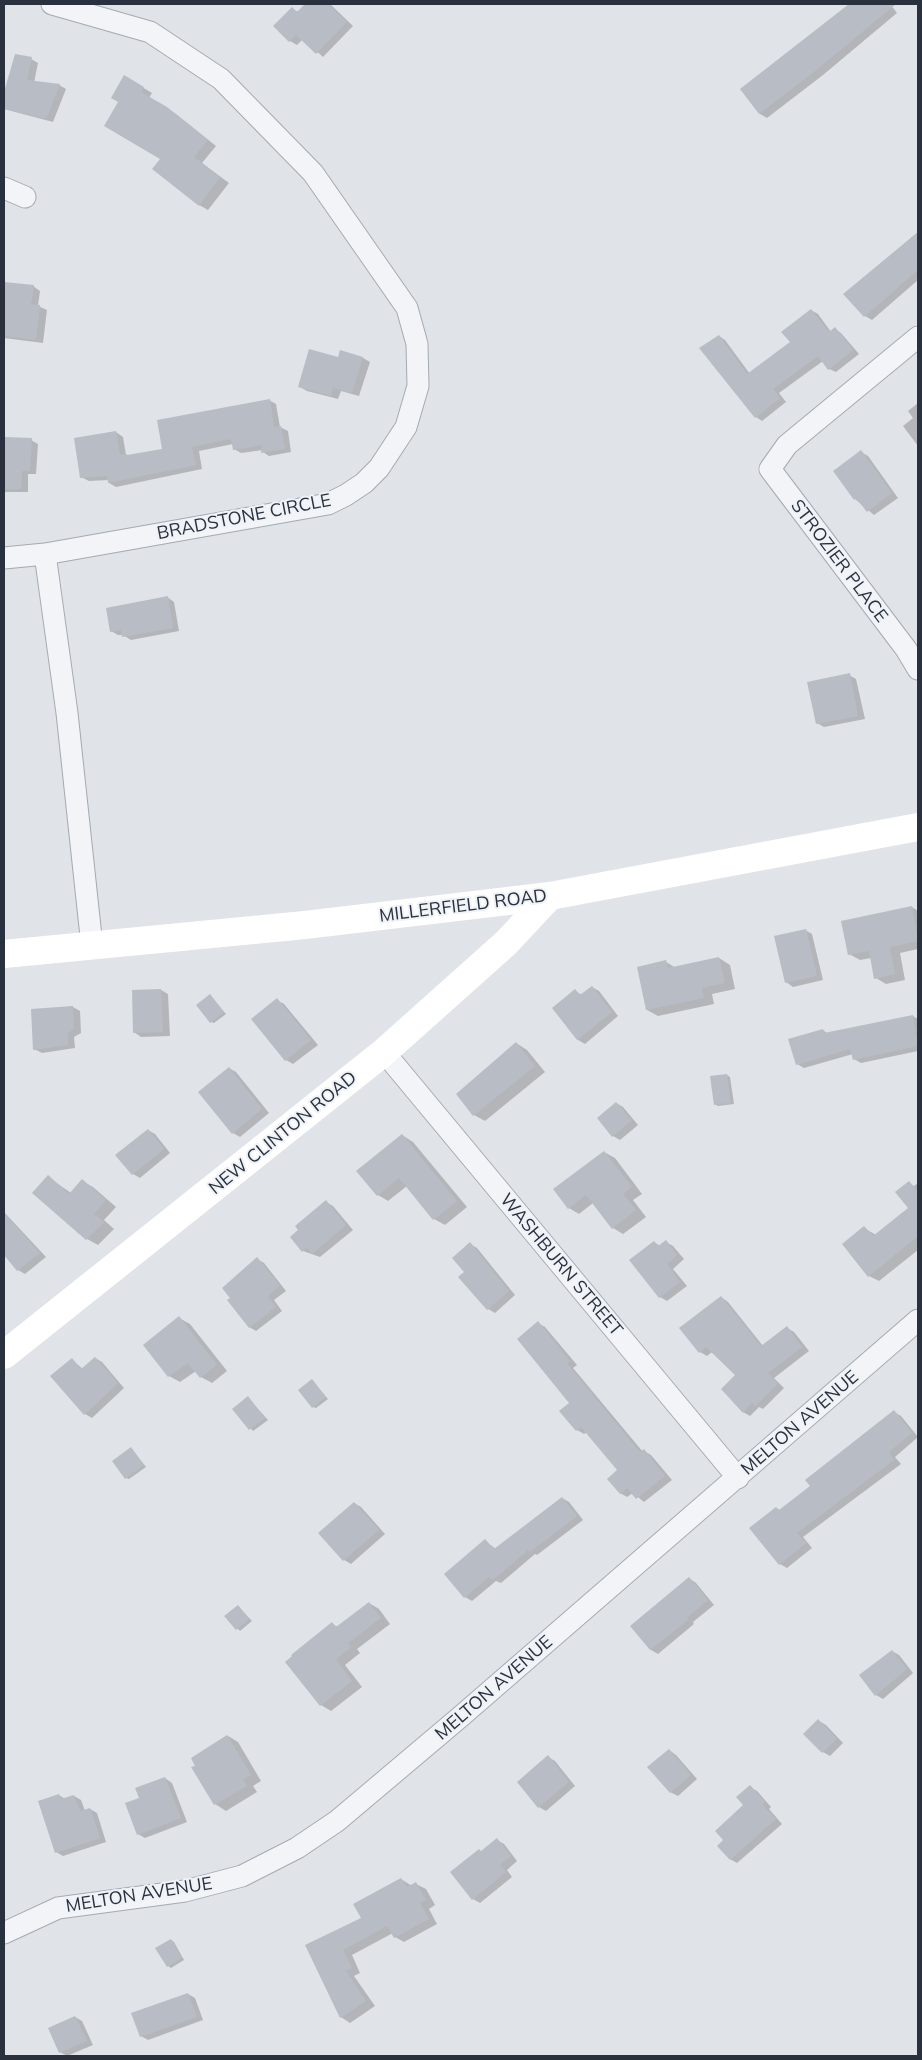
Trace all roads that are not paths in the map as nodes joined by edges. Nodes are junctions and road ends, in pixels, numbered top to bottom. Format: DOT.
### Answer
graph roads {
  1 [pos="52,4"];
  2 [pos="4,188"];
  3 [pos="25,197"];
  4 [pos="918,337"];
  5 [pos="45,554"];
  6 [pos="4,558"];
  7 [pos="918,669"];
  8 [pos="918,827"];
  9 [pos="550,896"];
  10 [pos="92,946"];
  11 [pos="4,954"];
  12 [pos="384,1052"];
  13 [pos="918,1320"];
  14 [pos="4,1355"];
  15 [pos="738,1478"];
  16 [pos="4,1933"];
  1 -- 5 [label="street, BRADSTONE CIRCLE"];
  2 -- 3 [label="street"];
  4 -- 7 [label="street, STROZIER PLACE"];
  5 -- 6 [label="street, BRADSTONE CIRCLE"];
  5 -- 10 [label="street"];
  8 -- 9 [label="main road, MILLERFIELD ROAD"];
  9 -- 10 [label="main road, MILLERFIELD ROAD"];
  9 -- 12 [label="main road, NEW CLINTON ROAD"];
  10 -- 11 [label="main road, MILLERFIELD ROAD"];
  12 -- 14 [label="main road, NEW CLINTON ROAD"];
  12 -- 15 [label="street, WASHBURN STREET"];
  13 -- 15 [label="street, MELTON AVENUE"];
  15 -- 16 [label="street, MELTON AVENUE"];
}
